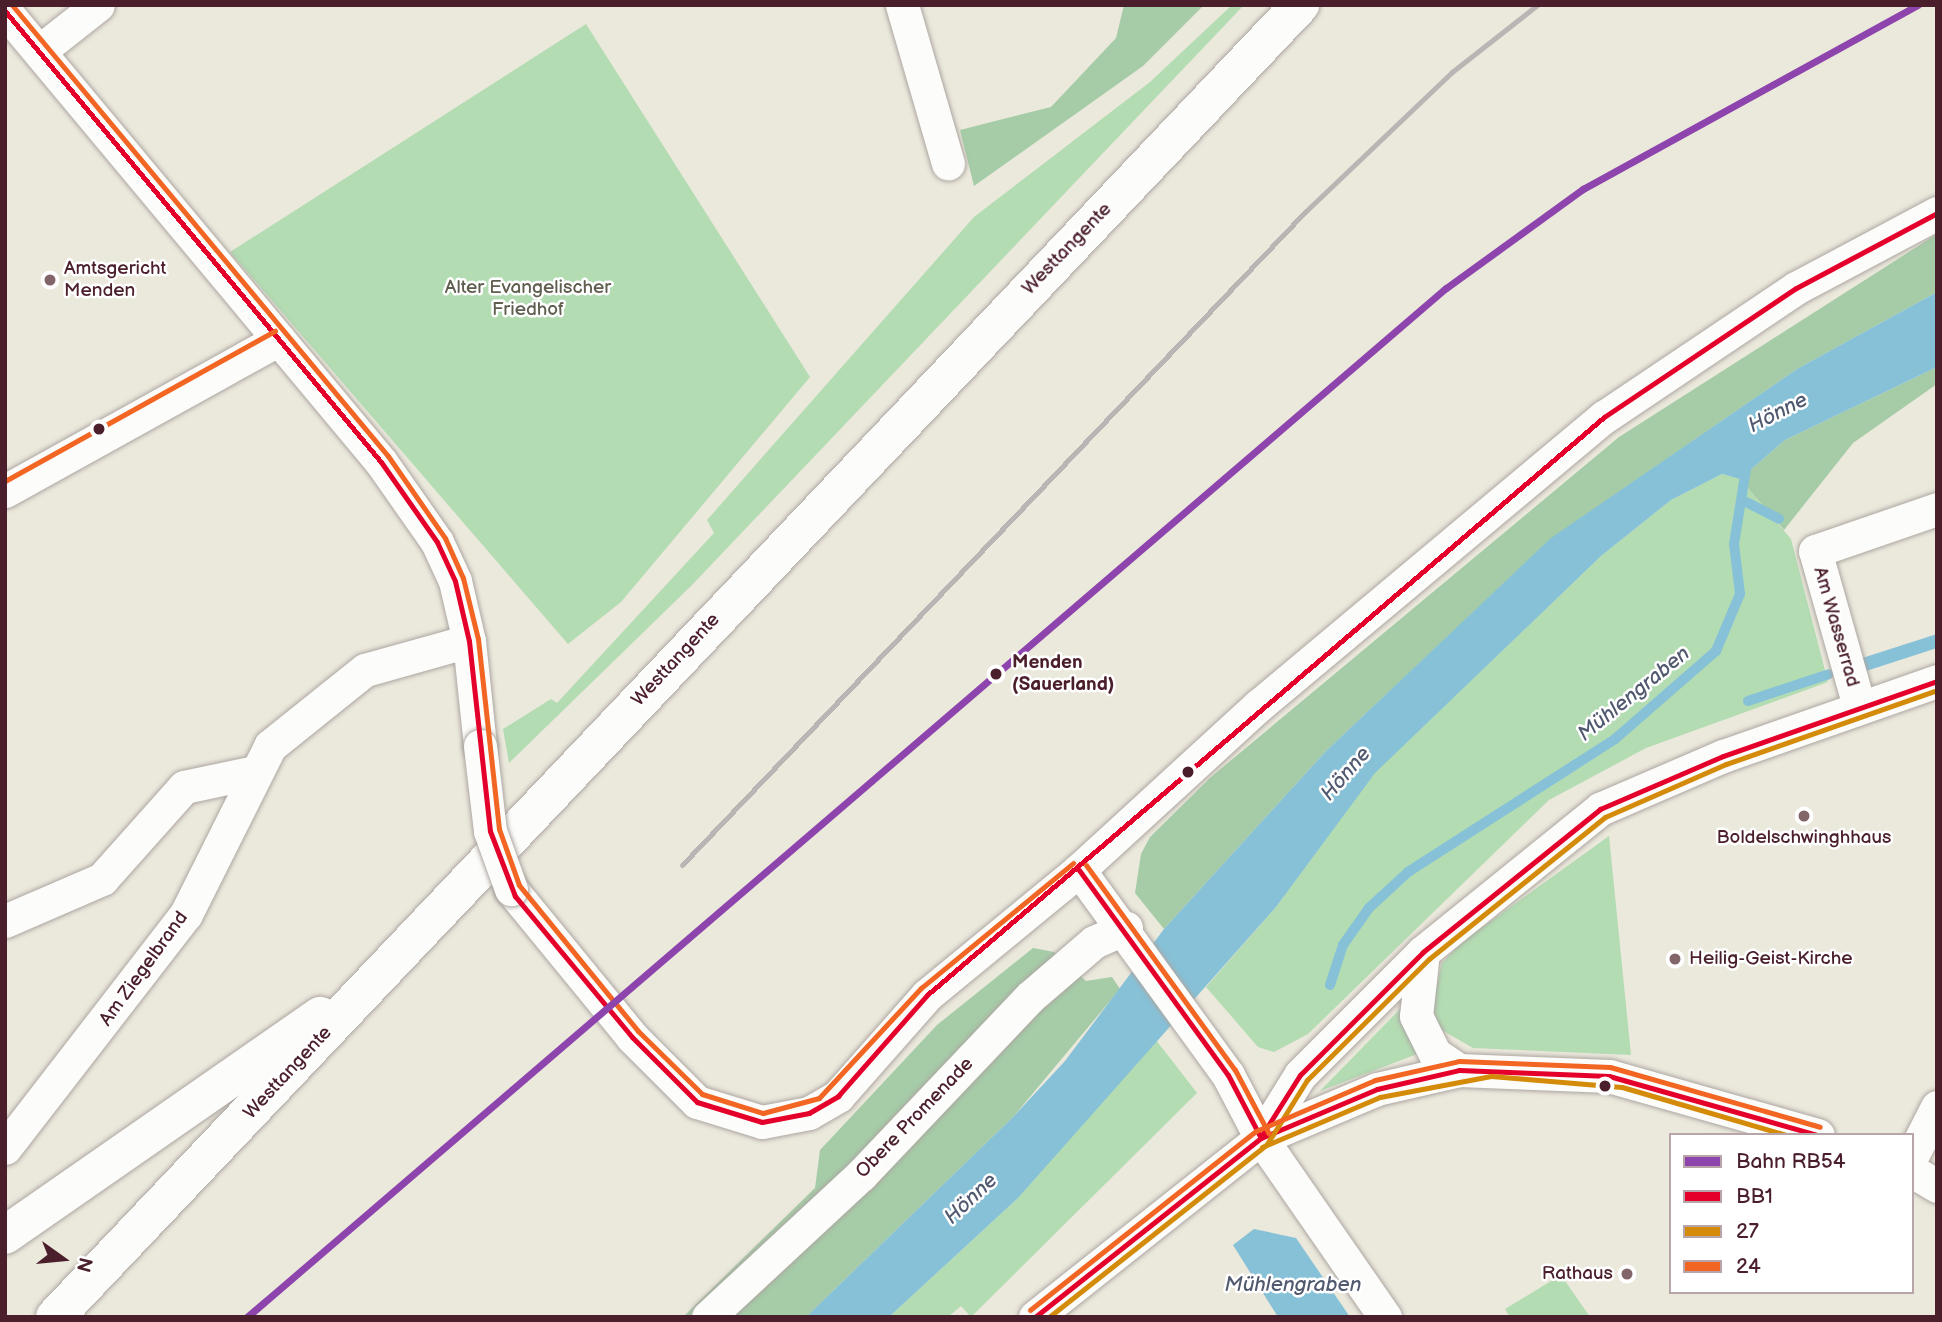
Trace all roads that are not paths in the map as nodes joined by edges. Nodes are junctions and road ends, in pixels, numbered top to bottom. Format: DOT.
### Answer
graph roads {
  1 [pos="98,5"];
  2 [pos="902,5"];
  3 [pos="1300,5"];
  4 [pos="5,11"];
  5 [pos="42,50"];
  6 [pos="948,163"];
  7 [pos="1937,214"];
  8 [pos="279,339"];
  9 [pos="5,491"];
  10 [pos="1937,509"];
  11 [pos="469,641"];
  12 [pos="1937,681"];
  13 [pos="1859,706"];
  14 [pos="255,772"];
  15 [pos="1079,870"];
  16 [pos="5,921"];
  17 [pos="1129,933"];
  18 [pos="1423,952"];
  19 [pos="377,978"];
  20 [pos="1459,1070"];
  21 [pos="1937,1107"];
  22 [pos="1811,1133"];
  23 [pos="1261,1138"];
  24 [pos="5,1149"];
  25 [pos="1914,1152"];
  26 [pos="1914,1172"];
  27 [pos="1937,1186"];
  28 [pos="5,1234"];
  29 [pos="55,1317"];
  30 [pos="708,1317"];
  31 [pos="1035,1317"];
  32 [pos="1385,1317"];
  1 -- 5 [label="street"];
  2 -- 6 [label="street"];
  3 -- 19 [label="main road, Westtangente"];
  4 -- 5 [label="street"];
  5 -- 8 [label="street"];
  7 -- 15 [label="street"];
  8 -- 9 [label="street"];
  8 -- 11 [label="street"];
  10 -- 13 [label="street, Am Wasserrad"];
  11 -- 14 [label="street, Am Ziegelbrand"];
  11 -- 15 [label="street, bridge"];
  12 -- 13 [label="street"];
  13 -- 18 [label="street"];
  14 -- 16 [label="street"];
  14 -- 24 [label="street, Am Ziegelbrand"];
  15 -- 17 [label="street"];
  17 -- 23 [label="street"];
  17 -- 30 [label="street, Obere Promenade"];
  18 -- 20 [label="street"];
  18 -- 23 [label="street"];
  19 -- 28 [label="main road"];
  19 -- 29 [label="main road, Westtangente"];
  20 -- 22 [label="street"];
  20 -- 23 [label="street"];
  21 -- 25 [label="street"];
  23 -- 31 [label="street"];
  23 -- 32 [label="street"];
  26 -- 27 [label="street"];
}
